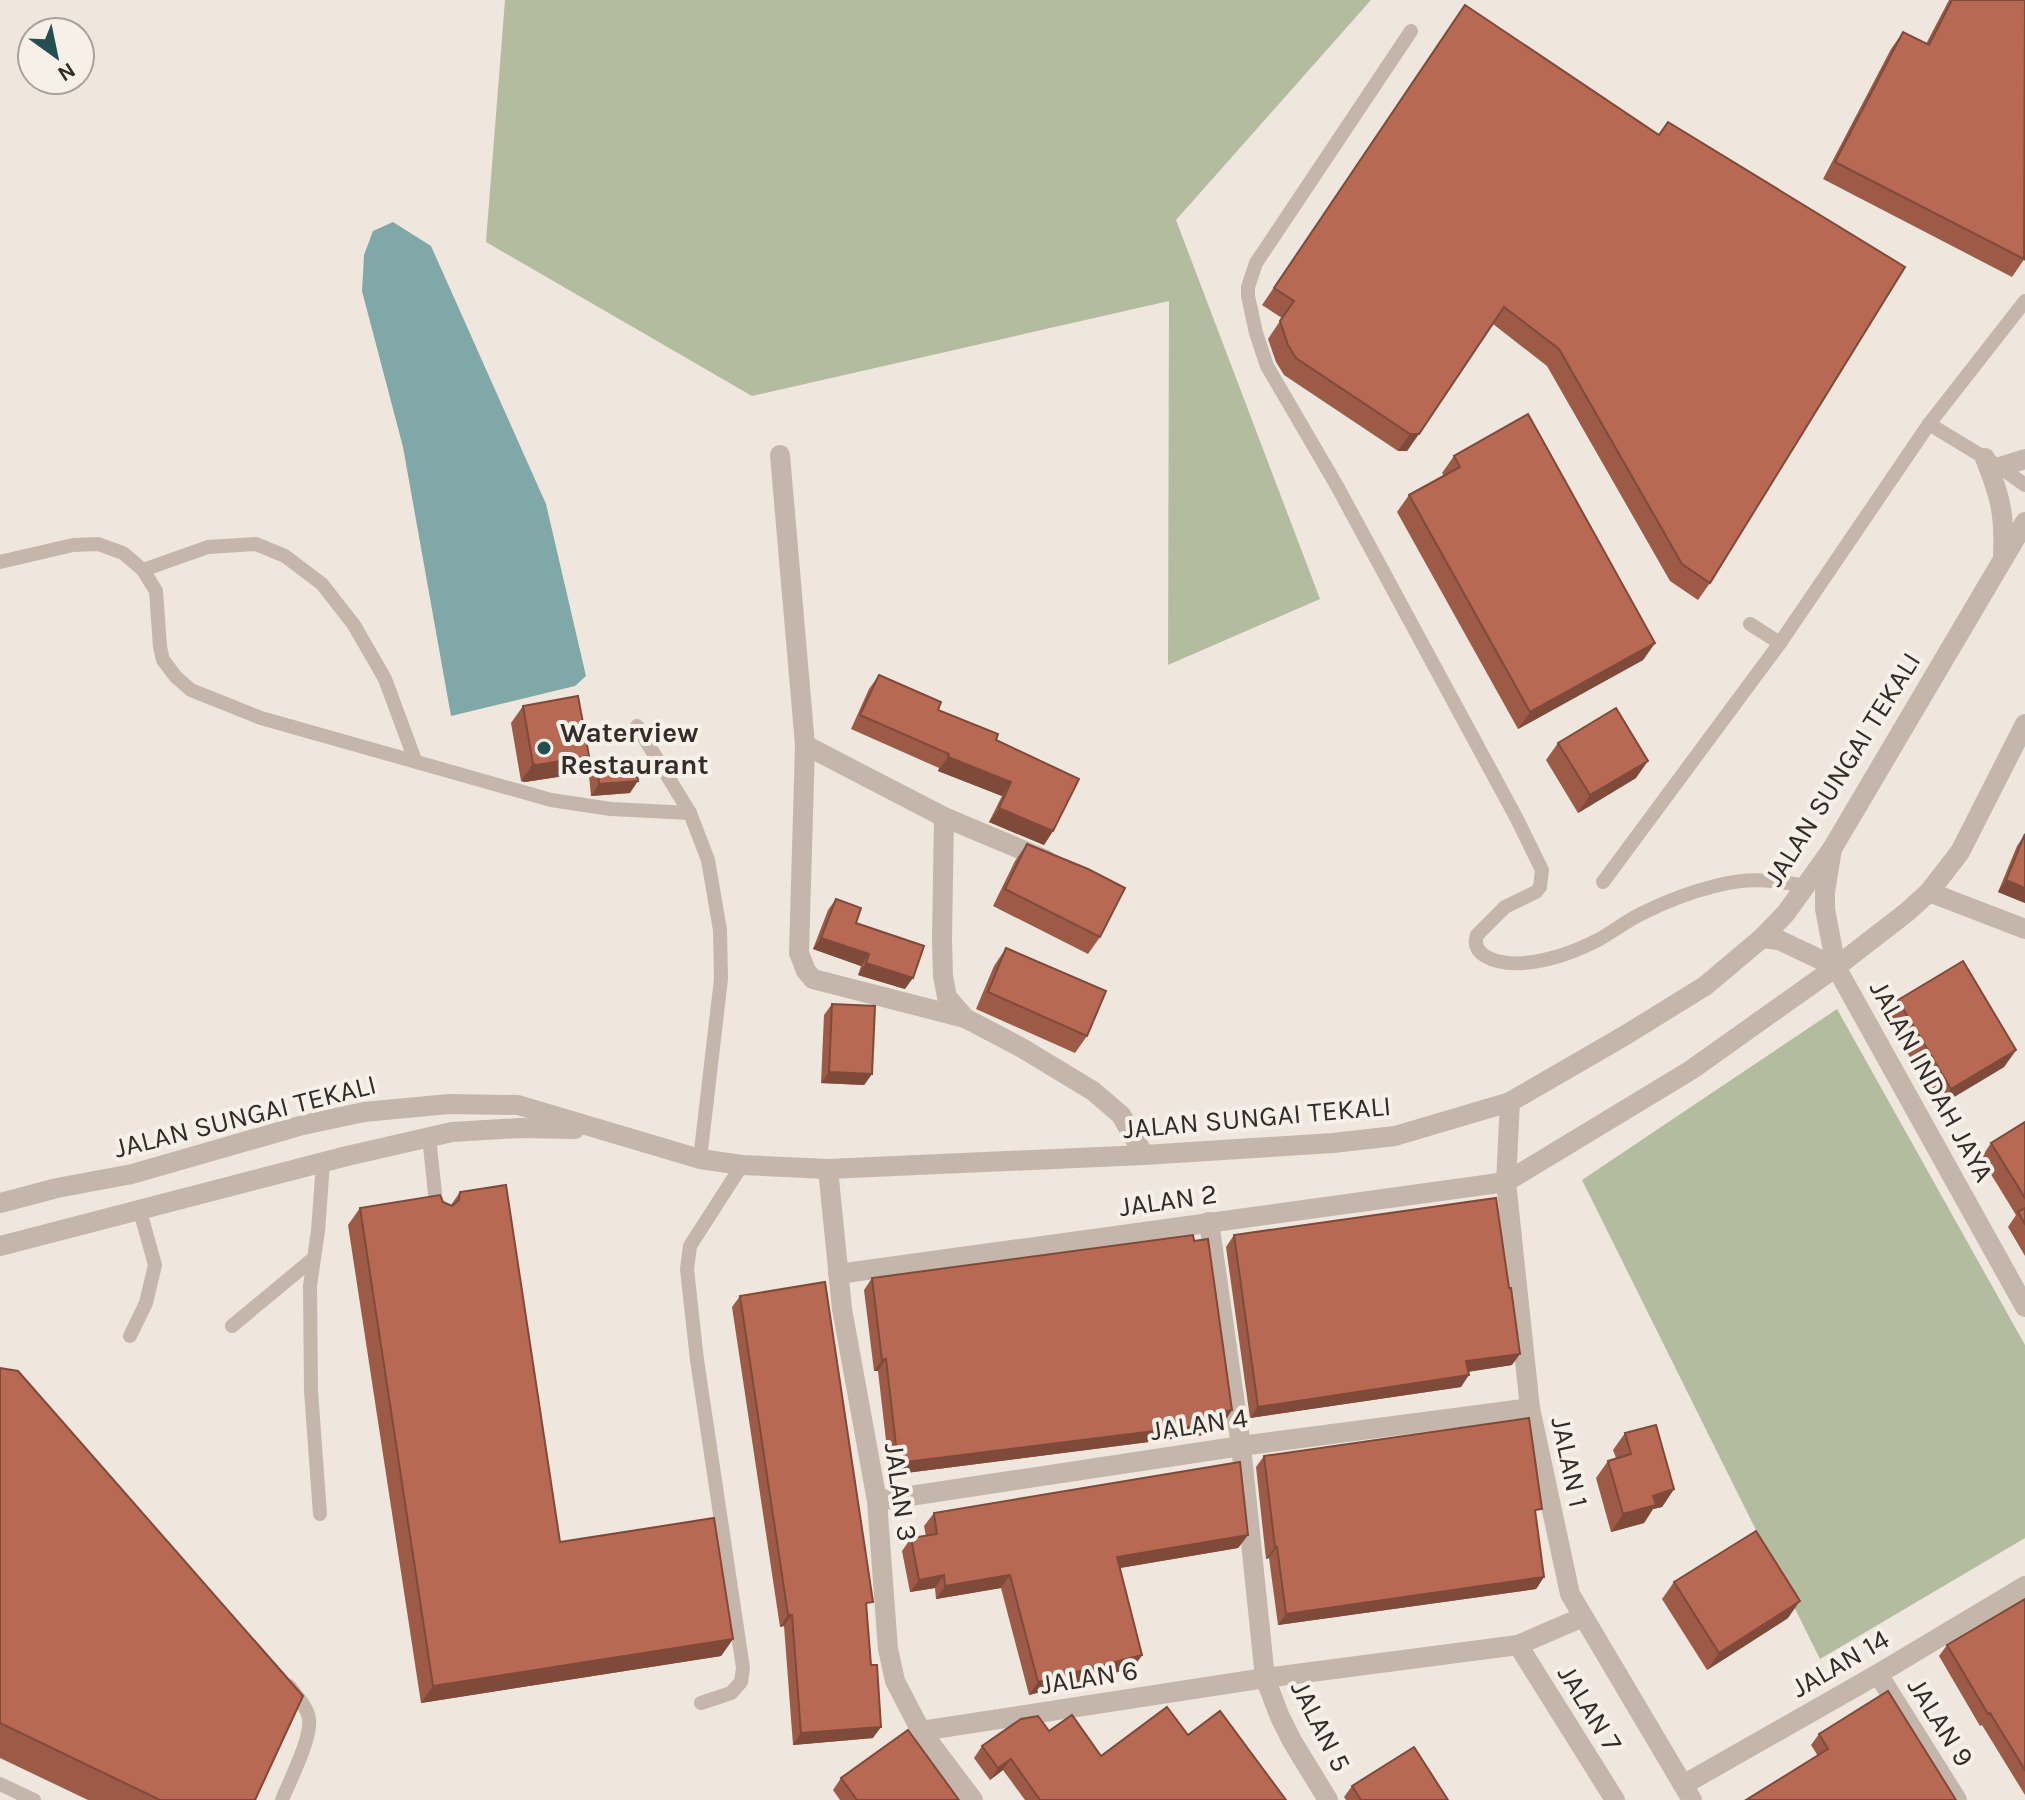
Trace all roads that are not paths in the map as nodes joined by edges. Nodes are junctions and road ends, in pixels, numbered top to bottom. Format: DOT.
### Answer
graph roads {
  1 [pos="1411,31"];
  2 [pos="2025,301"];
  3 [pos="1929,424"];
  4 [pos="780,455"];
  5 [pos="2025,459"];
  6 [pos="1993,463"];
  7 [pos="2025,485"];
  8 [pos="2025,522"];
  9 [pos="2003,559"];
  10 [pos="0,562"];
  11 [pos="143,570"];
  12 [pos="1750,624"];
  13 [pos="1780,643"];
  14 [pos="2025,724"];
  15 [pos="637,726"];
  16 [pos="805,745"];
  17 [pos="415,760"];
  18 [pos="690,813"];
  19 [pos="944,817"];
  20 [pos="1832,849"];
  21 [pos="1059,865"];
  22 [pos="1603,882"];
  23 [pos="1806,886"];
  24 [pos="1929,892"];
  25 [pos="2025,929"];
  26 [pos="1762,938"];
  27 [pos="1836,967"];
  28 [pos="965,1018"];
  29 [pos="1510,1102"];
  30 [pos="599,1129"];
  31 [pos="429,1137"];
  32 [pos="1144,1155"];
  33 [pos="700,1159"];
  34 [pos="323,1163"];
  35 [pos="742,1165"];
  36 [pos="828,1169"];
  37 [pos="1506,1182"];
  38 [pos="0,1203"];
  39 [pos="140,1211"];
  40 [pos="438,1213"];
  41 [pos="1209,1222"];
  42 [pos="0,1246"];
  43 [pos="314,1258"];
  44 [pos="838,1274"];
  45 [pos="2025,1307"];
  46 [pos="232,1326"];
  47 [pos="130,1336"];
  48 [pos="1530,1408"];
  49 [pos="1241,1446"];
  50 [pos="877,1501"];
  51 [pos="320,1514"];
  52 [pos="2025,1586"];
  53 [pos="1583,1617"];
  54 [pos="1518,1645"];
  55 [pos="276,1672"];
  56 [pos="1878,1674"];
  57 [pos="1265,1678"];
  58 [pos="701,1703"];
  59 [pos="921,1731"];
  60 [pos="0,1784"];
  61 [pos="1687,1792"];
  62 [pos="34,1800"];
  63 [pos="282,1800"];
  64 [pos="973,1800"];
  65 [pos="1328,1800"];
  66 [pos="1615,1800"];
  67 [pos="1957,1800"];
  1 -- 23 [label="lane"];
  2 -- 3 [label="lane"];
  3 -- 6 [label="lane"];
  3 -- 13 [label="lane"];
  4 -- 16 [label="street"];
  5 -- 6 [label="street"];
  6 -- 7 [label="lane"];
  6 -- 9 [label="street"];
  8 -- 9 [label="street, JALAN SUNGAI TEKALI"];
  9 -- 20 [label="street, JALAN SUNGAI TEKALI"];
  10 -- 11 [label="lane"];
  11 -- 17 [label="lane"];
  11 -- 17 [label="lane"];
  12 -- 13 [label="lane"];
  13 -- 22 [label="lane"];
  14 -- 24 [label="street"];
  15 -- 18 [label="lane"];
  16 -- 19 [label="street"];
  16 -- 28 [label="street"];
  17 -- 18 [label="lane"];
  18 -- 33 [label="lane"];
  19 -- 21 [label="street"];
  19 -- 28 [label="street"];
  20 -- 23 [label="street, JALAN SUNGAI TEKALI"];
  20 -- 27 [label="street, JALAN INDAH JAYA"];
  23 -- 26 [label="street, JALAN SUNGAI TEKALI"];
  24 -- 25 [label="street"];
  24 -- 27 [label="street"];
  26 -- 27 [label="street, JALAN INDAH JAYA"];
  26 -- 29 [label="street, JALAN SUNGAI TEKALI"];
  27 -- 37 [label="street"];
  27 -- 45 [label="street, JALAN INDAH JAYA"];
  28 -- 32 [label="street"];
  29 -- 32 [label="street, JALAN SUNGAI TEKALI"];
  29 -- 37 [label="street, JALAN 1"];
  30 -- 31 [label="street, JALAN SUNGAI TEKALI"];
  30 -- 33 [label="street, JALAN SUNGAI TEKALI"];
  30 -- 38 [label="street, JALAN SUNGAI TEKALI"];
  31 -- 34 [label="street, JALAN SUNGAI TEKALI"];
  31 -- 40 [label="lane"];
  32 -- 36 [label="street, JALAN SUNGAI TEKALI"];
  33 -- 35 [label="street, JALAN SUNGAI TEKALI"];
  34 -- 39 [label="street, JALAN SUNGAI TEKALI"];
  34 -- 43 [label="lane"];
  35 -- 36 [label="street, JALAN SUNGAI TEKALI"];
  35 -- 58 [label="lane"];
  36 -- 44 [label="street, JALAN 3"];
  37 -- 41 [label="street, JALAN 2"];
  37 -- 48 [label="street, JALAN 1"];
  39 -- 42 [label="street, JALAN SUNGAI TEKALI"];
  39 -- 47 [label="lane"];
  41 -- 44 [label="street, JALAN 2"];
  41 -- 49 [label="street"];
  43 -- 46 [label="lane"];
  43 -- 51 [label="lane"];
  44 -- 50 [label="street, JALAN 3"];
  48 -- 49 [label="street, JALAN 4"];
  48 -- 53 [label="street, JALAN 1"];
  49 -- 50 [label="street, JALAN 4"];
  49 -- 57 [label="street"];
  50 -- 59 [label="street, JALAN 3"];
  52 -- 56 [label="street, JALAN 14"];
  53 -- 54 [label="street, JALAN 6"];
  53 -- 61 [label="street, JALAN 1"];
  54 -- 57 [label="street, JALAN 6"];
  54 -- 66 [label="street, JALAN 7"];
  55 -- 63 [label="lane"];
  56 -- 61 [label="street, JALAN 14"];
  56 -- 67 [label="street, JALAN 9"];
  57 -- 59 [label="street, JALAN 6"];
  57 -- 65 [label="street, JALAN 5"];
  59 -- 64 [label="street, JALAN 3"];
  60 -- 62 [label="lane"];
}
